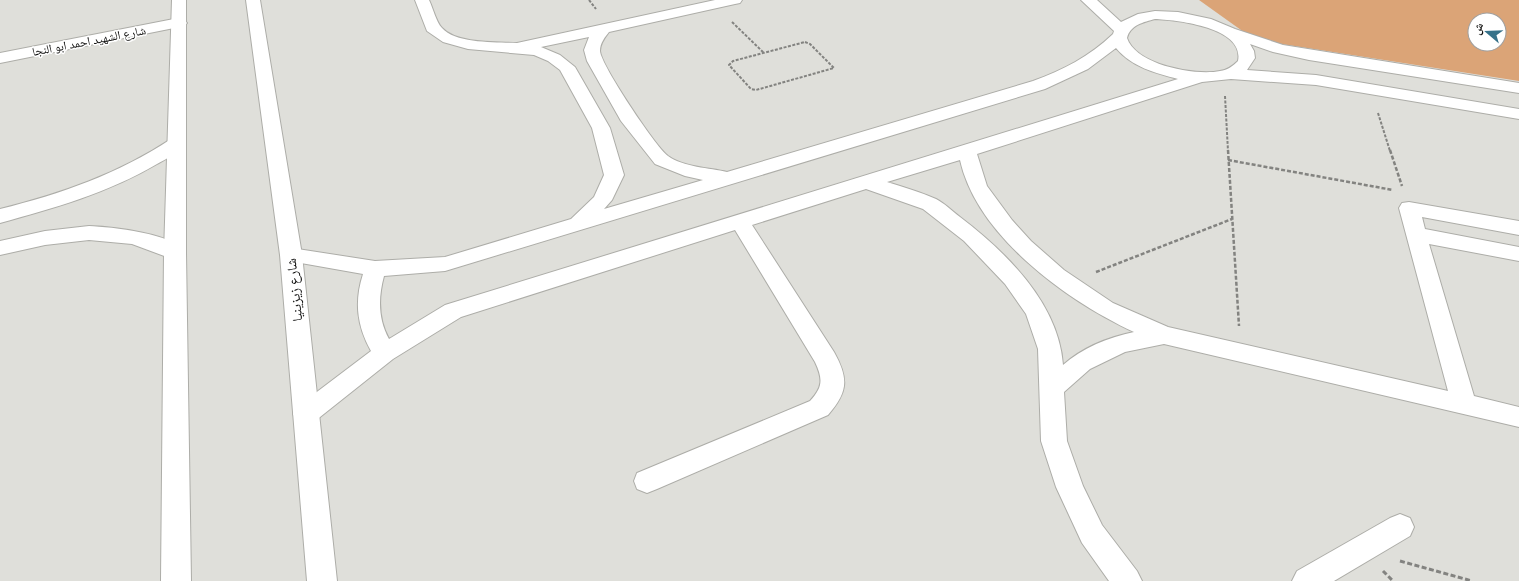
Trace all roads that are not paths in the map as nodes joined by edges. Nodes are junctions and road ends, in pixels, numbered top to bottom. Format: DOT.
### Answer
graph roads {
  1 [pos="179,0"];
  2 [pos="253,0"];
  3 [pos="422,0"];
  4 [pos="735,0"];
  5 [pos="1088,0"];
  6 [pos="1156,0"];
  7 [pos="1182,17"];
  8 [pos="179,23"];
  9 [pos="604,29"];
  10 [pos="1225,30"];
  11 [pos="1121,33"];
  12 [pos="516,48"];
  13 [pos="0,58"];
  14 [pos="1231,74"];
  15 [pos="1202,77"];
  16 [pos="1519,88"];
  17 [pos="615,93"];
  18 [pos="586,100"];
  19 [pos="1519,114"];
  20 [pos="177,143"];
  21 [pos="967,150"];
  22 [pos="728,178"];
  23 [pos="866,182"];
  24 [pos="0,216"];
  25 [pos="740,221"];
  26 [pos="576,224"];
  27 [pos="1519,228"];
  28 [pos="1416,234"];
  29 [pos="0,248"];
  30 [pos="175,253"];
  31 [pos="1519,254"];
  32 [pos="291,255"];
  33 [pos="375,269"];
  34 [pos="1164,335"];
  35 [pos="385,353"];
  36 [pos="1052,388"];
  37 [pos="1464,404"];
  38 [pos="306,414"];
  39 [pos="1519,417"];
  40 [pos="647,481"];
  41 [pos="1400,527"];
  42 [pos="176,581"];
  43 [pos="322,581"];
  44 [pos="1127,581"];
  45 [pos="1307,581"];
  1 -- 8 [label="street"];
  2 -- 32 [label="street, شارع زيزينيا"];
  3 -- 12 [label="street"];
  4 -- 9 [label="street"];
  5 -- 11 [label="street"];
  6 -- 7 [label="street"];
  7 -- 10 [label="street"];
  7 -- 11 [label="street"];
  8 -- 13 [label="street, شارع الشهيد احمد ابو النجا"];
  8 -- 20 [label="street"];
  9 -- 12 [label="street"];
  9 -- 17 [label="street"];
  10 -- 14 [label="street"];
  10 -- 16 [label="street"];
  11 -- 15 [label="street"];
  11 -- 22 [label="street"];
  12 -- 18 [label="street"];
  14 -- 15 [label="street"];
  14 -- 19 [label="street"];
  15 -- 21 [label="street"];
  17 -- 18 [label="street"];
  17 -- 22 [label="street"];
  18 -- 26 [label="street"];
  20 -- 24 [label="street"];
  20 -- 30 [label="street"];
  21 -- 23 [label="street"];
  21 -- 34 [label="street"];
  22 -- 26 [label="street"];
  23 -- 25 [label="street"];
  23 -- 36 [label="street"];
  25 -- 35 [label="street"];
  25 -- 40 [label="street"];
  26 -- 33 [label="street"];
  27 -- 28 [label="street"];
  28 -- 31 [label="street"];
  28 -- 37 [label="street"];
  29 -- 30 [label="street"];
  30 -- 42 [label="street"];
  32 -- 33 [label="street"];
  32 -- 38 [label="street, شارع زيزينيا"];
  33 -- 35 [label="street"];
  34 -- 36 [label="street"];
  34 -- 37 [label="street"];
  35 -- 38 [label="street"];
  36 -- 44 [label="street"];
  37 -- 39 [label="street"];
  38 -- 43 [label="street, شارع زيزينيا"];
  41 -- 45 [label="street"];
}
